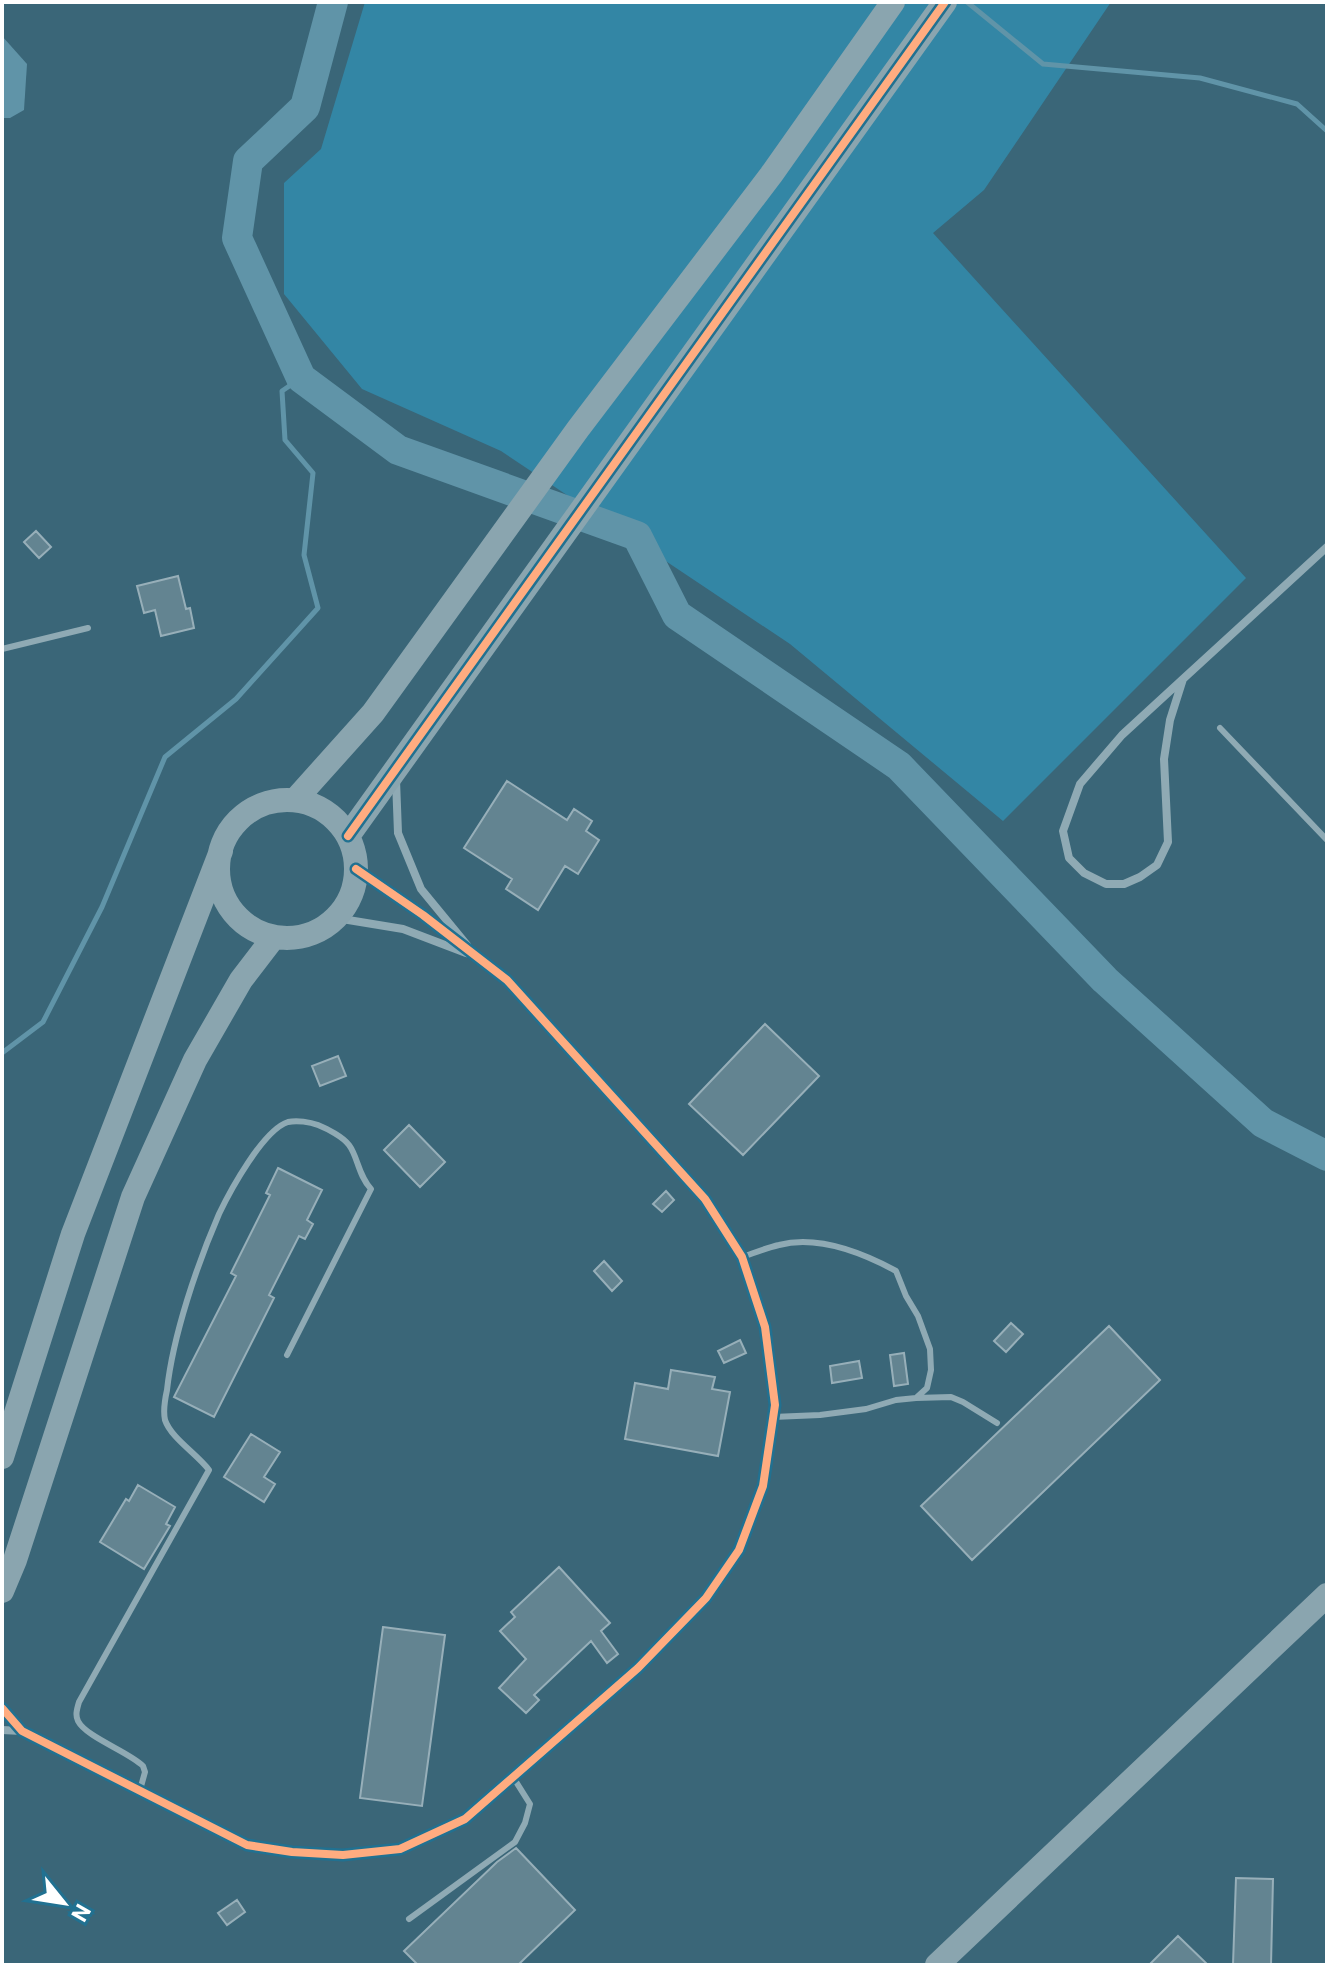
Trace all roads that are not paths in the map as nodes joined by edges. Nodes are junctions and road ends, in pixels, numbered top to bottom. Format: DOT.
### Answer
graph roads {
  1 [pos="893,2"];
  2 [pos="945,2"];
  3 [pos="1327,547"];
  4 [pos="88,628"];
  5 [pos="2,649"];
  6 [pos="1183,679"];
  7 [pos="1220,728"];
  8 [pos="399,766"];
  9 [pos="295,800"];
  10 [pos="348,836"];
  11 [pos="1327,840"];
  12 [pos="221,851"];
  13 [pos="356,869"];
  14 [pos="336,918"];
  15 [pos="274,937"];
  16 [pos="476,956"];
  17 [pos="742,1257"];
  18 [pos="287,1355"];
  19 [pos="916,1398"];
  20 [pos="773,1417"];
  21 [pos="997,1423"];
  22 [pos="2,1457"];
  23 [pos="2,1591"];
  24 [pos="1327,1595"];
  25 [pos="2,1708"];
  26 [pos="2,1730"];
  27 [pos="22,1731"];
  28 [pos="513,1777"];
  29 [pos="140,1790"];
  30 [pos="409,1919"];
  31 [pos="937,1965"];
  1 -- 9 [label="street"];
  2 -- 8 [label="street"];
  3 -- 6 [label="street"];
  4 -- 5 [label="lane"];
  6 -- 6 [label="street"];
  7 -- 11 [label="lane"];
  8 -- 10 [label="street"];
  8 -- 16 [label="street"];
  9 -- 10 [label="street"];
  9 -- 12 [label="street"];
  10 -- 13 [label="street"];
  12 -- 15 [label="street"];
  12 -- 22 [label="street"];
  13 -- 14 [label="street"];
  13 -- 16 [label="street"];
  14 -- 15 [label="street"];
  14 -- 16 [label="street"];
  15 -- 23 [label="street"];
  16 -- 17 [label="street"];
  17 -- 19 [label="lane"];
  17 -- 20 [label="street"];
  18 -- 29 [label="lane"];
  19 -- 20 [label="lane"];
  19 -- 21 [label="lane"];
  20 -- 28 [label="street"];
  24 -- 31 [label="street"];
  25 -- 27 [label="street"];
  26 -- 27 [label="street"];
  27 -- 29 [label="street"];
  28 -- 29 [label="street"];
  28 -- 30 [label="lane"];
}
